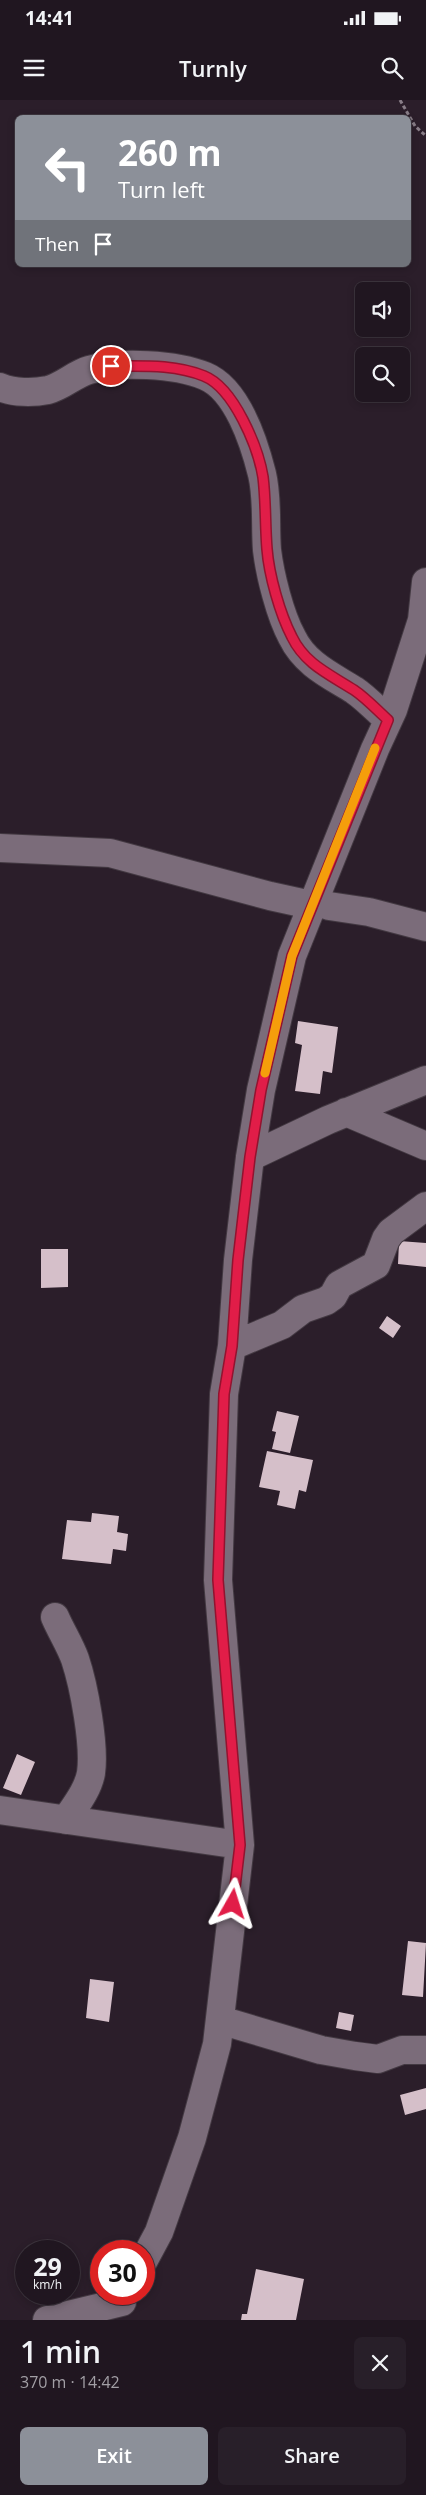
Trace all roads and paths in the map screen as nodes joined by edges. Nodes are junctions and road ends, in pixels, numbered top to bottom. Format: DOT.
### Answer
graph roads {
  1 [pos="400,100"];
  2 [pos="409,115"];
  3 [pos="411,119"];
  4 [pos="426,136"];
  5 [pos="0,387"];
  6 [pos="426,582"];
  7 [pos="388,720"];
  8 [pos="0,848"];
  9 [pos="312,903"];
  10 [pos="426,926"];
  11 [pos="426,1080"];
  12 [pos="346,1112"];
  13 [pos="426,1146"];
  14 [pos="250,1157"];
  15 [pos="426,1206"];
  16 [pos="232,1346"];
  17 [pos="55,1617"];
  18 [pos="0,1810"];
  19 [pos="66,1820"];
  20 [pos="240,1845"];
  21 [pos="220,2020"];
  22 [pos="426,2050"];
  23 [pos="154,2240"];
  24 [pos="122,2305"];
  25 [pos="47,2320"];
  1 -- 2 [label="path"];
  3 -- 4 [label="path"];
  5 -- 7 [label="street"];
  6 -- 7 [label="street"];
  7 -- 9 [label="street"];
  8 -- 9 [label="street"];
  9 -- 10 [label="street"];
  9 -- 14 [label="street"];
  11 -- 12 [label="street"];
  12 -- 13 [label="street"];
  12 -- 14 [label="street"];
  14 -- 16 [label="street"];
  15 -- 16 [label="street"];
  16 -- 20 [label="street"];
  17 -- 19 [label="street"];
  18 -- 19 [label="street"];
  19 -- 20 [label="street"];
  20 -- 21 [label="street"];
  21 -- 22 [label="street"];
  21 -- 23 [label="street"];
  24 -- 25 [label="street"];
}
